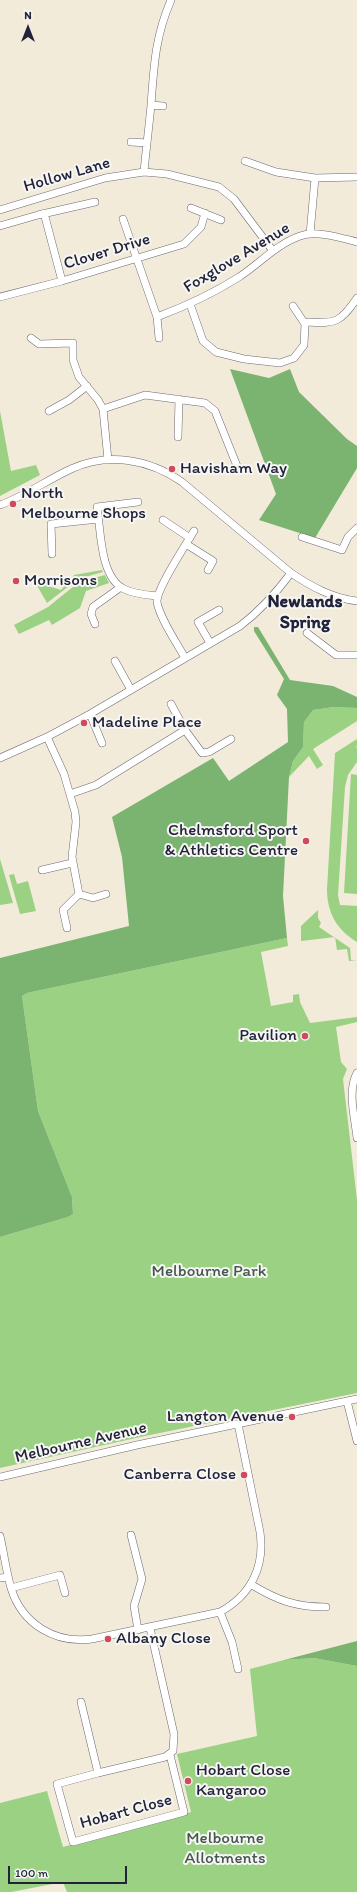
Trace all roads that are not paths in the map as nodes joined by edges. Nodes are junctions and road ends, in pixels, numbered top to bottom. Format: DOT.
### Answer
graph roads {
  1 [pos="171,0"];
  2 [pos="151,105"];
  3 [pos="163,106"];
  4 [pos="131,142"];
  5 [pos="147,143"];
  6 [pos="246,161"];
  7 [pos="144,172"];
  8 [pos="357,177"];
  9 [pos="315,178"];
  10 [pos="95,202"];
  11 [pos="191,208"];
  12 [pos="0,210"];
  13 [pos="205,213"];
  14 [pos="44,214"];
  15 [pos="123,219"];
  16 [pos="221,220"];
  17 [pos="0,226"];
  18 [pos="310,234"];
  19 [pos="357,242"];
  20 [pos="273,251"];
  21 [pos="137,259"];
  22 [pos="62,281"];
  23 [pos="0,297"];
  24 [pos="357,298"];
  25 [pos="190,304"];
  26 [pos="293,306"];
  27 [pos="157,317"];
  28 [pos="305,324"];
  29 [pos="31,338"];
  30 [pos="159,338"];
  31 [pos="87,386"];
  32 [pos="179,399"];
  33 [pos="103,408"];
  34 [pos="49,410"];
  35 [pos="178,437"];
  36 [pos="108,460"];
  37 [pos="237,466"];
  38 [pos="138,502"];
  39 [pos="0,506"];
  40 [pos="99,520"];
  41 [pos="163,520"];
  42 [pos="357,528"];
  43 [pos="194,531"];
  44 [pos="302,537"];
  45 [pos="188,541"];
  46 [pos="52,554"];
  47 [pos="208,570"];
  48 [pos="291,573"];
  49 [pos="121,587"];
  50 [pos="158,596"];
  51 [pos="357,601"];
  52 [pos="219,610"];
  53 [pos="95,624"];
  54 [pos="307,633"];
  55 [pos="210,644"];
  56 [pos="357,655"];
  57 [pos="185,658"];
  58 [pos="115,660"];
  59 [pos="131,690"];
  60 [pos="171,704"];
  61 [pos="90,714"];
  62 [pos="186,730"];
  63 [pos="47,737"];
  64 [pos="231,739"];
  65 [pos="102,743"];
  66 [pos="0,758"];
  67 [pos="70,794"];
  68 [pos="72,863"];
  69 [pos="42,870"];
  70 [pos="79,894"];
  71 [pos="106,894"];
  72 [pos="67,928"];
  73 [pos="357,1073"];
  74 [pos="357,1138"];
  75 [pos="357,1399"];
  76 [pos="347,1401"];
  77 [pos="238,1424"];
  78 [pos="357,1441"];
  79 [pos="0,1477"];
  80 [pos="131,1535"];
  81 [pos="0,1536"];
  82 [pos="8,1577"];
  83 [pos="0,1578"];
  84 [pos="252,1585"];
  85 [pos="11,1588"];
  86 [pos="65,1593"];
  87 [pos="326,1607"];
  88 [pos="220,1612"];
  89 [pos="150,1628"];
  90 [pos="138,1630"];
  91 [pos="238,1669"];
  92 [pos="82,1702"];
  93 [pos="170,1755"];
  94 [pos="98,1773"];
  1 -- 2 [label="street"];
  2 -- 3 [label="street"];
  2 -- 5 [label="street"];
  4 -- 5 [label="street"];
  5 -- 7 [label="street"];
  6 -- 9 [label="street"];
  7 -- 12 [label="street, Hollow Lane"];
  7 -- 20 [label="street, Hollow Lane"];
  8 -- 9 [label="street"];
  9 -- 18 [label="street"];
  10 -- 14 [label="street"];
  11 -- 13 [label="street"];
  13 -- 16 [label="street"];
  13 -- 21 [label="street, Clover Drive"];
  14 -- 17 [label="street"];
  14 -- 22 [label="street"];
  15 -- 21 [label="street"];
  18 -- 19 [label="street, Foxglove Avenue"];
  18 -- 20 [label="street, Foxglove Avenue"];
  20 -- 25 [label="street, Foxglove Avenue"];
  21 -- 22 [label="street, Clover Drive"];
  21 -- 27 [label="street"];
  22 -- 23 [label="street, Clover Drive"];
  24 -- 28 [label="street"];
  25 -- 27 [label="street, Foxglove Avenue"];
  25 -- 28 [label="street"];
  26 -- 28 [label="street"];
  27 -- 30 [label="street"];
  29 -- 31 [label="street"];
  31 -- 33 [label="street"];
  31 -- 34 [label="street"];
  32 -- 33 [label="street"];
  32 -- 35 [label="street"];
  32 -- 37 [label="street"];
  33 -- 36 [label="street"];
  36 -- 39 [label="street"];
  36 -- 48 [label="street"];
  38 -- 40 [label="street"];
  40 -- 46 [label="street"];
  40 -- 49 [label="street"];
  41 -- 45 [label="street"];
  42 -- 44 [label="street"];
  43 -- 45 [label="street"];
  45 -- 47 [label="street"];
  45 -- 50 [label="street"];
  48 -- 51 [label="street"];
  48 -- 55 [label="street"];
  49 -- 50 [label="street"];
  49 -- 53 [label="street"];
  50 -- 57 [label="street"];
  52 -- 55 [label="street"];
  54 -- 56 [label="street"];
  55 -- 57 [label="street"];
  57 -- 59 [label="street"];
  58 -- 59 [label="street"];
  59 -- 61 [label="street"];
  60 -- 62 [label="street"];
  61 -- 63 [label="street"];
  61 -- 65 [label="street"];
  62 -- 64 [label="street"];
  62 -- 67 [label="street"];
  63 -- 66 [label="street"];
  63 -- 67 [label="street"];
  67 -- 68 [label="street"];
  68 -- 69 [label="street"];
  68 -- 70 [label="street"];
  70 -- 71 [label="street"];
  70 -- 72 [label="street"];
  73 -- 74 [label="street"];
  75 -- 76 [label="street, Melbourne Avenue"];
  76 -- 77 [label="street, Melbourne Avenue"];
  76 -- 78 [label="street"];
  77 -- 79 [label="street, Melbourne Avenue"];
  77 -- 84 [label="street"];
  80 -- 90 [label="street"];
  81 -- 82 [label="street"];
  82 -- 83 [label="street"];
  82 -- 85 [label="street"];
  84 -- 87 [label="street"];
  84 -- 88 [label="street"];
  85 -- 86 [label="street"];
  85 -- 90 [label="street"];
  88 -- 89 [label="street"];
  88 -- 91 [label="street"];
  89 -- 90 [label="street"];
  89 -- 93 [label="street, Hobart Close"];
  92 -- 94 [label="street"];
  93 -- 94 [label="street, Hobart Close"];
  93 -- 94 [label="street, Hobart Close"];
}
